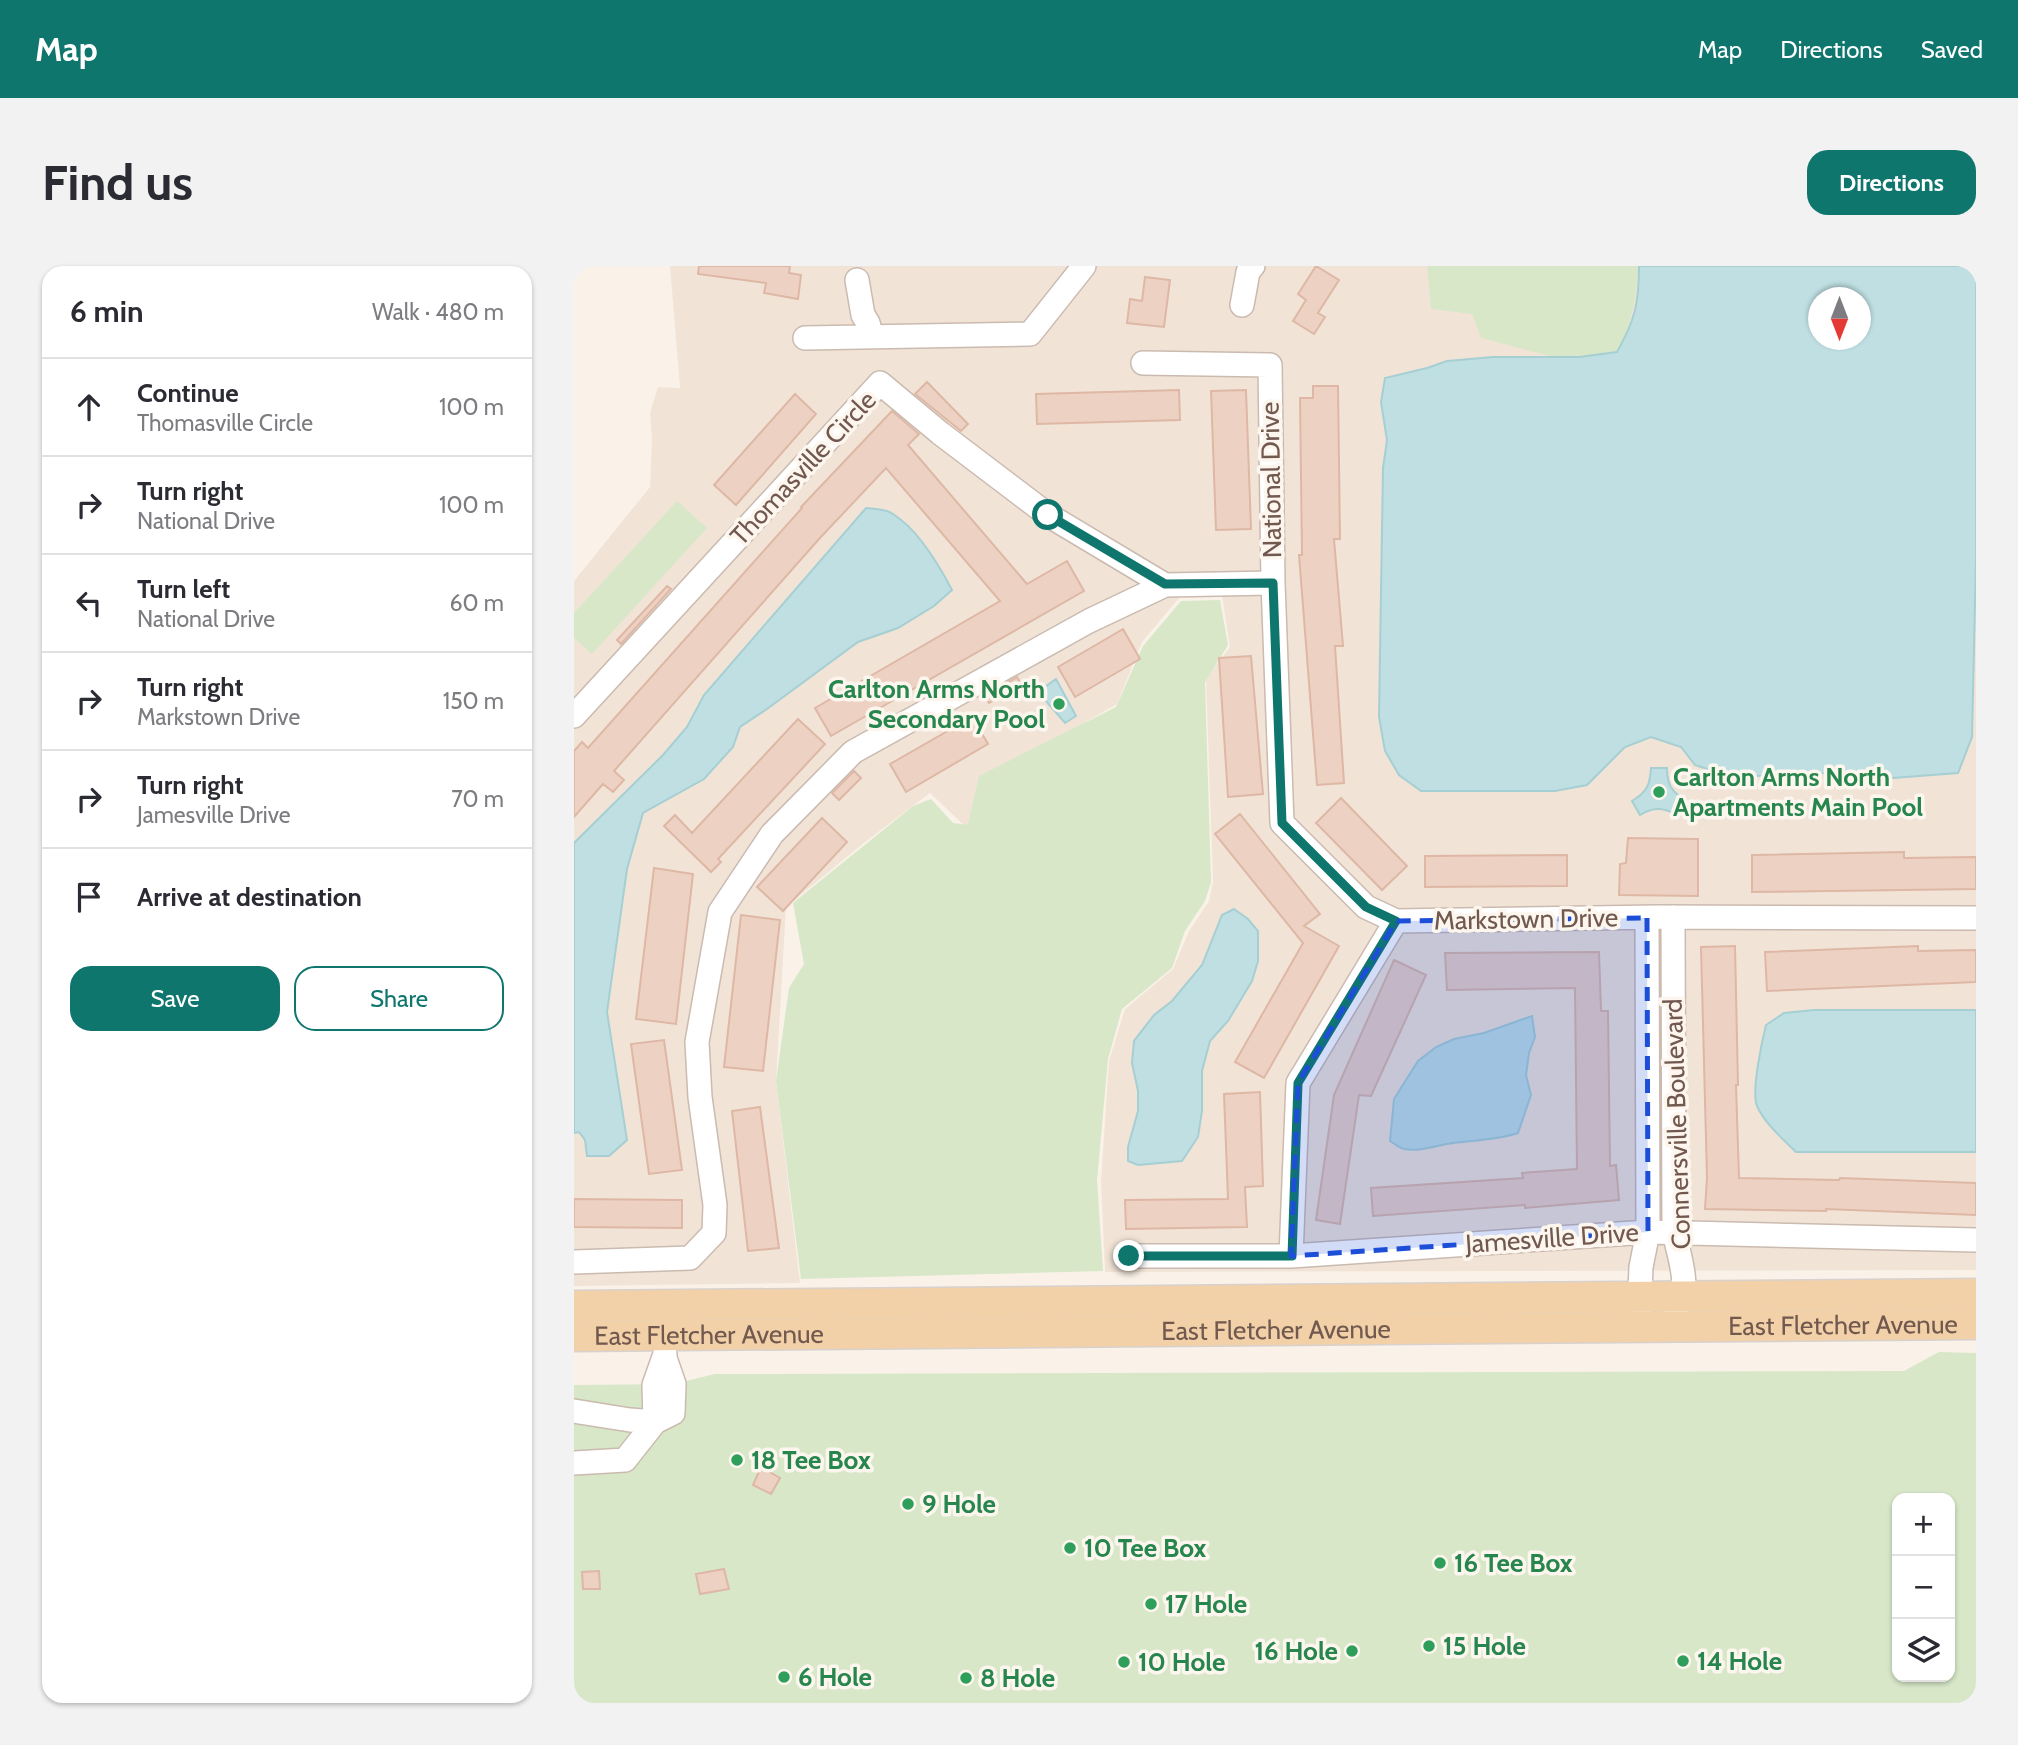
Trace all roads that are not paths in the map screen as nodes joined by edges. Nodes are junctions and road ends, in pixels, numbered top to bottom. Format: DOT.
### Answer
graph roads {
  1 [pos="1084,266"];
  2 [pos="1253,266"];
  3 [pos="857,280"];
  4 [pos="1242,305"];
  5 [pos="872,337"];
  6 [pos="805,338"];
  7 [pos="1143,363"];
  8 [pos="1273,583"];
  9 [pos="1165,584"];
  10 [pos="574,716"];
  11 [pos="1673,917"];
  12 [pos="1647,918"];
  13 [pos="1976,918"];
  14 [pos="1396,921"];
  15 [pos="1648,1232"];
  16 [pos="1674,1232"];
  17 [pos="1976,1240"];
  18 [pos="1129,1256"];
  19 [pos="1292,1256"];
  20 [pos="574,1262"];
  21 [pos="1976,1294"];
  22 [pos="1639,1296"];
  23 [pos="1684,1296"];
  24 [pos="1244,1299"];
  25 [pos="665,1305"];
  26 [pos="574,1306"];
  27 [pos="1976,1324"];
  28 [pos="1653,1326"];
  29 [pos="1244,1330"];
  30 [pos="574,1336"];
  31 [pos="665,1347"];
  32 [pos="574,1410"];
  33 [pos="655,1422"];
  34 [pos="574,1463"];
  1 -- 5 [label="street"];
  2 -- 4 [label="street"];
  3 -- 5 [label="street"];
  5 -- 6 [label="street"];
  7 -- 8 [label="street, National Drive"];
  8 -- 9 [label="street"];
  8 -- 14 [label="street, National Drive"];
  9 -- 10 [label="street, Thomasville Circle"];
  9 -- 20 [label="street"];
  11 -- 12 [label="street, Markstown Drive"];
  11 -- 13 [label="street, Markstown Drive"];
  11 -- 16 [label="street, Connersville Boulevard"];
  12 -- 14 [label="street, Markstown Drive"];
  12 -- 15 [label="street, Connersville Boulevard"];
  14 -- 19 [label="street, Markstown Drive"];
  15 -- 16 [label="street, Jamesville Drive"];
  15 -- 19 [label="street, Jamesville Drive"];
  15 -- 22 [label="street, Connersville Boulevard"];
  16 -- 17 [label="street, Jamesville Drive"];
  16 -- 23 [label="street, Connersville Boulevard"];
  18 -- 19 [label="street, Jamesville Drive"];
  21 -- 23 [label="main road, East Fletcher Avenue"];
  22 -- 23 [label="main road, East Fletcher Avenue"];
  22 -- 24 [label="main road, East Fletcher Avenue"];
  22 -- 28 [label="street, Connersville Boulevard"];
  23 -- 28 [label="street"];
  24 -- 25 [label="main road, East Fletcher Avenue"];
  24 -- 29 [label="street"];
  25 -- 26 [label="main road, East Fletcher Avenue"];
  25 -- 31 [label="street"];
  27 -- 28 [label="main road, East Fletcher Avenue"];
  28 -- 29 [label="main road, East Fletcher Avenue"];
  29 -- 31 [label="main road, East Fletcher Avenue"];
  30 -- 31 [label="main road, East Fletcher Avenue"];
  31 -- 33 [label="street"];
  32 -- 33 [label="street"];
  33 -- 34 [label="street"];
}
